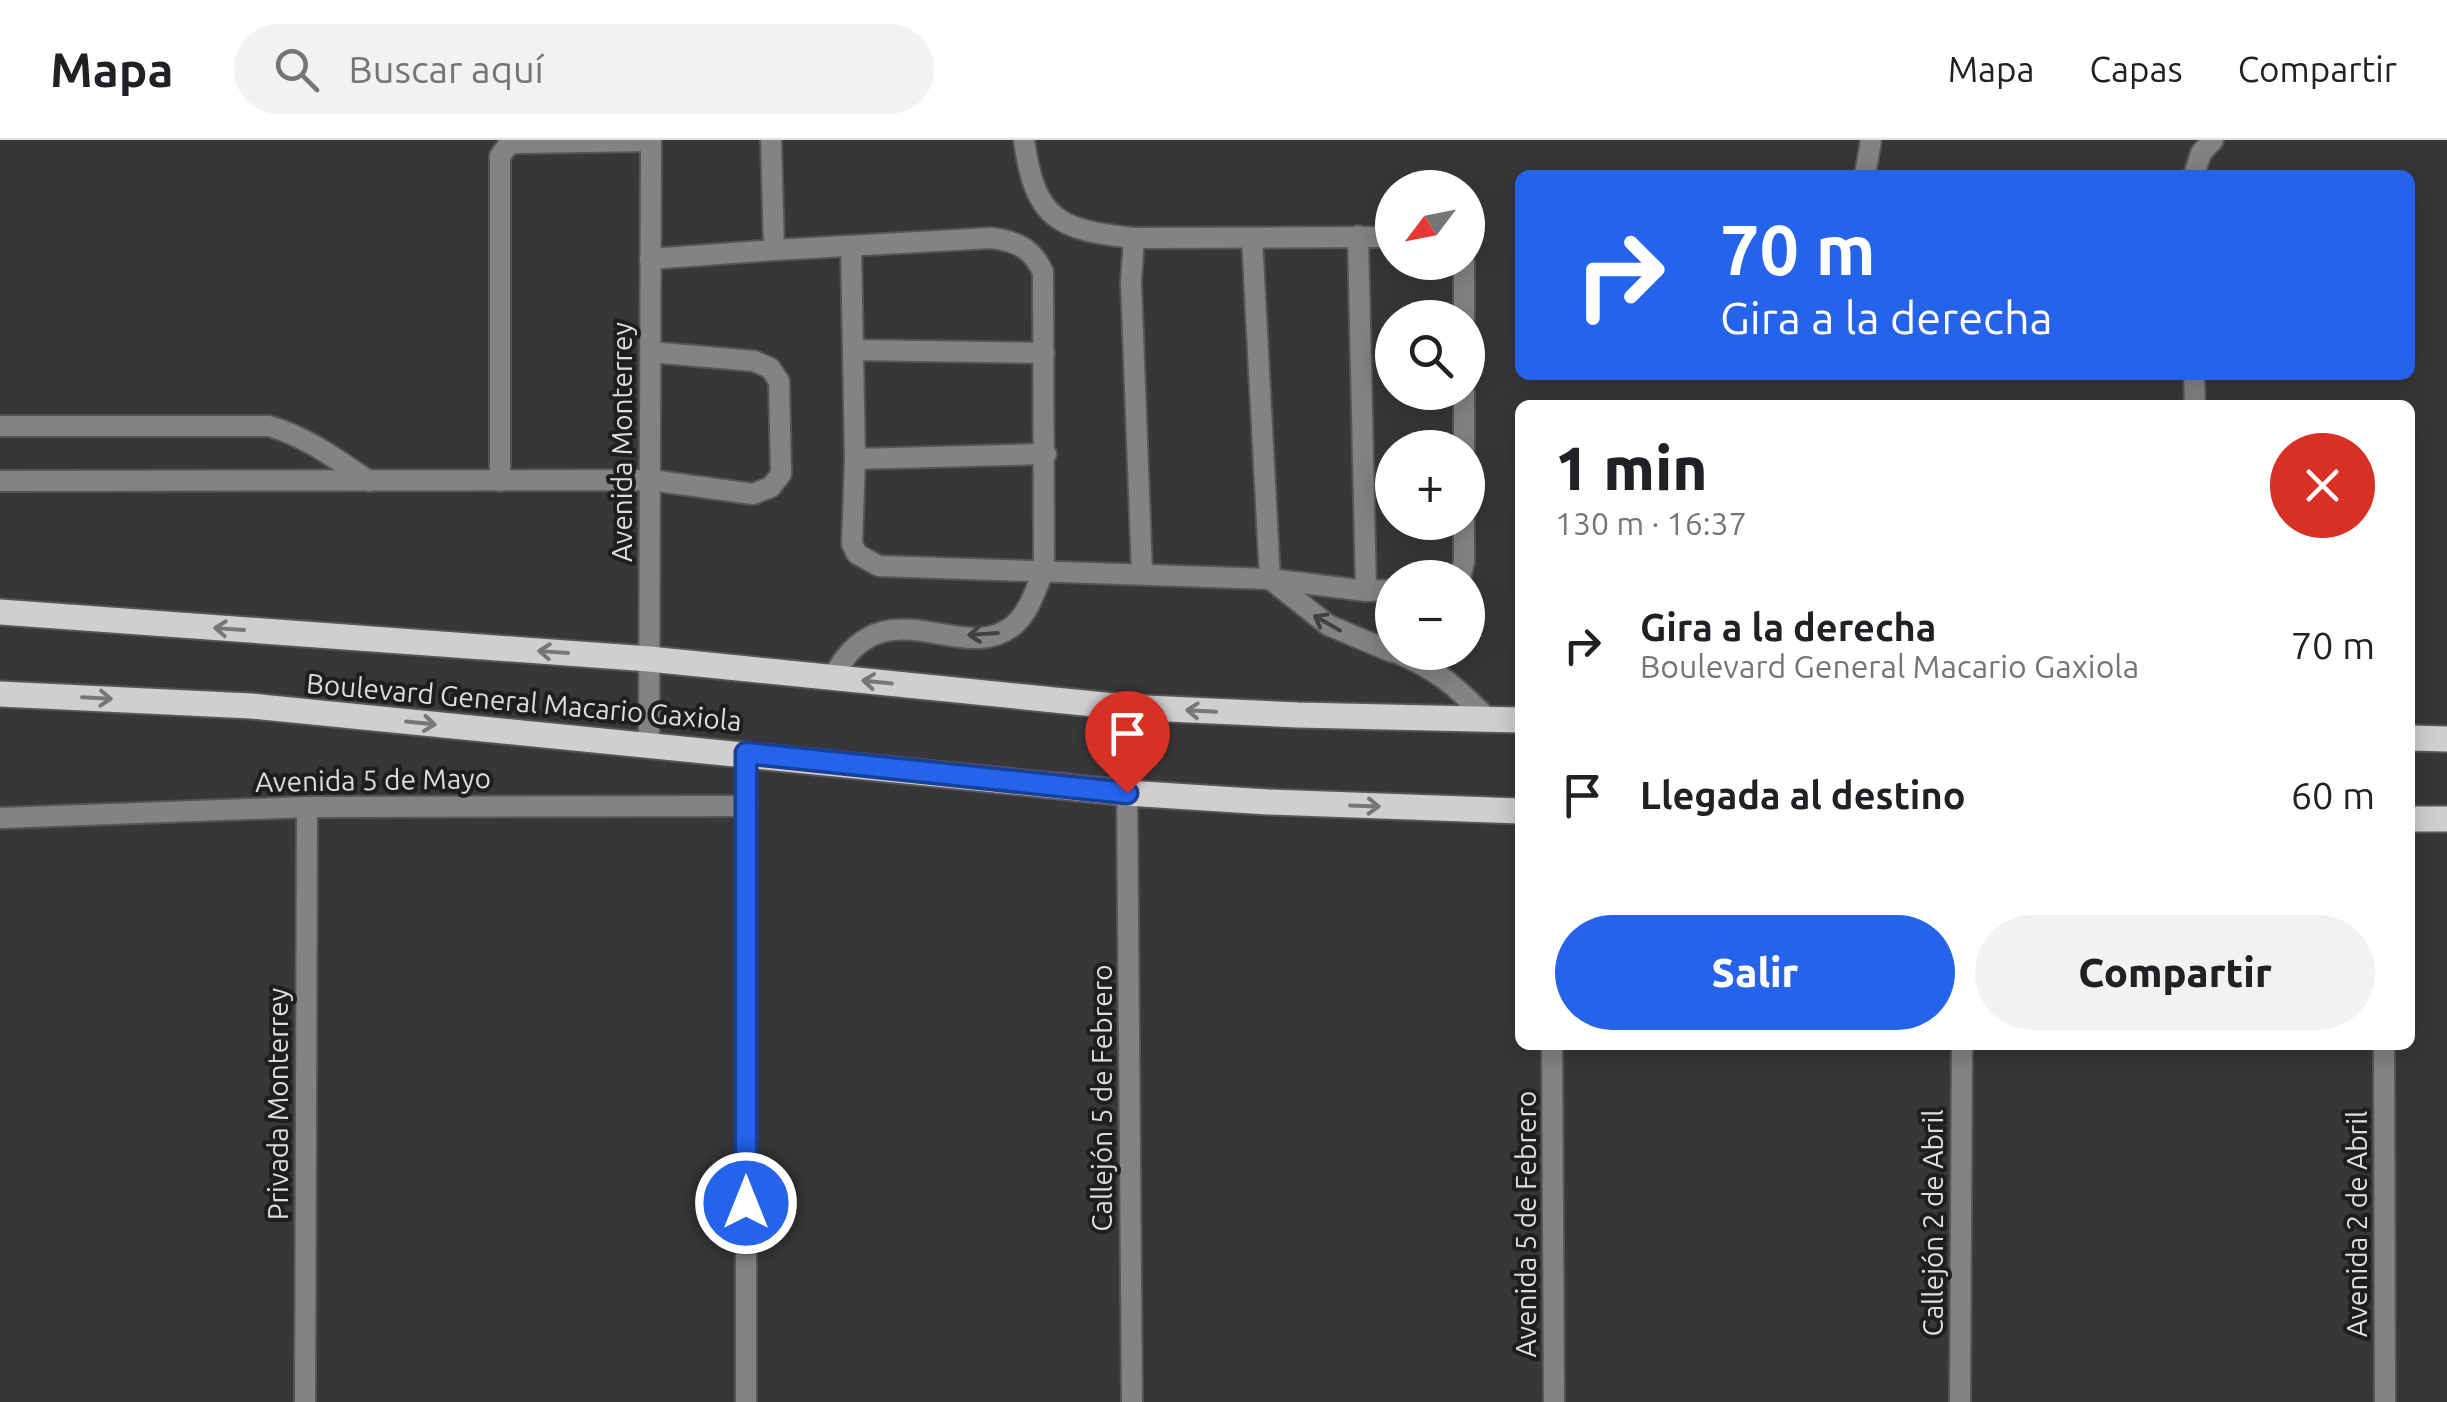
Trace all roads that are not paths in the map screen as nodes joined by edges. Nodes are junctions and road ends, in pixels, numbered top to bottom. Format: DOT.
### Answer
graph roads {
  1 [pos="772,140"];
  2 [pos="1024,140"];
  3 [pos="1870,140"];
  4 [pos="2213,140"];
  5 [pos="651,141"];
  6 [pos="1866,170"];
  7 [pos="2196,170"];
  8 [pos="1358,236"];
  9 [pos="1375,236"];
  10 [pos="1134,238"];
  11 [pos="1252,238"];
  12 [pos="850,246"];
  13 [pos="774,250"];
  14 [pos="650,260"];
  15 [pos="853,350"];
  16 [pos="650,352"];
  17 [pos="1044,352"];
  18 [pos="0,426"];
  19 [pos="1046,454"];
  20 [pos="855,458"];
  21 [pos="0,480"];
  22 [pos="650,480"];
  23 [pos="368,481"];
  24 [pos="500,481"];
  25 [pos="1044,570"];
  26 [pos="1142,573"];
  27 [pos="1270,579"];
  28 [pos="1366,591"];
  29 [pos="1375,591"];
  30 [pos="0,612"];
  31 [pos="1375,644"];
  32 [pos="649,659"];
  33 [pos="1432,670"];
  34 [pos="833,678"];
  35 [pos="0,694"];
  36 [pos="1489,720"];
  37 [pos="1515,720"];
  38 [pos="2415,738"];
  39 [pos="2447,739"];
  40 [pos="649,745"];
  41 [pos="746,753"];
  42 [pos="1127,793"];
  43 [pos="748,806"];
  44 [pos="307,807"];
  45 [pos="1515,811"];
  46 [pos="0,818"];
  47 [pos="2415,819"];
  48 [pos="2447,820"];
  49 [pos="1552,1050"];
  50 [pos="1962,1050"];
  51 [pos="2384,1050"];
  52 [pos="305,1402"];
  53 [pos="746,1402"];
  54 [pos="1132,1402"];
  55 [pos="1554,1402"];
  56 [pos="1960,1402"];
  57 [pos="2385,1402"];
  1 -- 13 [label="street"];
  2 -- 10 [label="street"];
  3 -- 6 [label="street"];
  4 -- 7 [label="street"];
  5 -- 14 [label="street, Avenida Monterrey"];
  5 -- 24 [label="street"];
  8 -- 9 [label="street"];
  8 -- 11 [label="street"];
  8 -- 28 [label="street"];
  10 -- 11 [label="street"];
  10 -- 26 [label="street"];
  11 -- 27 [label="street"];
  12 -- 13 [label="street"];
  12 -- 15 [label="street"];
  12 -- 17 [label="street"];
  13 -- 14 [label="street"];
  14 -- 16 [label="street, Avenida Monterrey"];
  15 -- 17 [label="street"];
  15 -- 20 [label="street"];
  16 -- 22 [label="street, Avenida Monterrey"];
  16 -- 22 [label="street"];
  17 -- 19 [label="street"];
  18 -- 23 [label="street"];
  19 -- 20 [label="street"];
  19 -- 25 [label="street"];
  20 -- 25 [label="street"];
  21 -- 23 [label="street"];
  22 -- 24 [label="street"];
  22 -- 32 [label="street, Avenida Monterrey"];
  23 -- 24 [label="street"];
  25 -- 26 [label="street"];
  25 -- 34 [label="street, one-way"];
  26 -- 27 [label="street"];
  27 -- 28 [label="street"];
  31 -- 27 [label="street, one-way"];
  28 -- 29 [label="street"];
  32 -- 30 [label="main road, Boulevard General Macario Gaxiola, one-way"];
  32 -- 34 [label="main road, Boulevard General Macario Gaxiola"];
  32 -- 40 [label="street, Avenida Monterrey"];
  33 -- 36 [label="street"];
  36 -- 34 [label="main road, Boulevard General Macario Gaxiola, one-way"];
  35 -- 40 [label="main road, Boulevard General Macario Gaxiola, one-way"];
  36 -- 37 [label="main road, Boulevard General Macario Gaxiola"];
  38 -- 39 [label="main road"];
  40 -- 41 [label="main road, Boulevard General Macario Gaxiola"];
  41 -- 42 [label="main road, Boulevard General Macario Gaxiola"];
  41 -- 43 [label="street"];
  42 -- 45 [label="main road, Boulevard General Macario Gaxiola, one-way"];
  42 -- 54 [label="street, Callejón 5 de Febrero"];
  43 -- 44 [label="street, Avenida 5 de Mayo"];
  43 -- 53 [label="street"];
  44 -- 46 [label="street, Avenida 5 de Mayo"];
  44 -- 52 [label="street, Privada Monterrey"];
  47 -- 48 [label="main road"];
  49 -- 55 [label="street, Avenida 5 de Febrero"];
  50 -- 56 [label="street, Callejón 2 de Abril"];
  51 -- 57 [label="street, Avenida 2 de Abril"];
}
